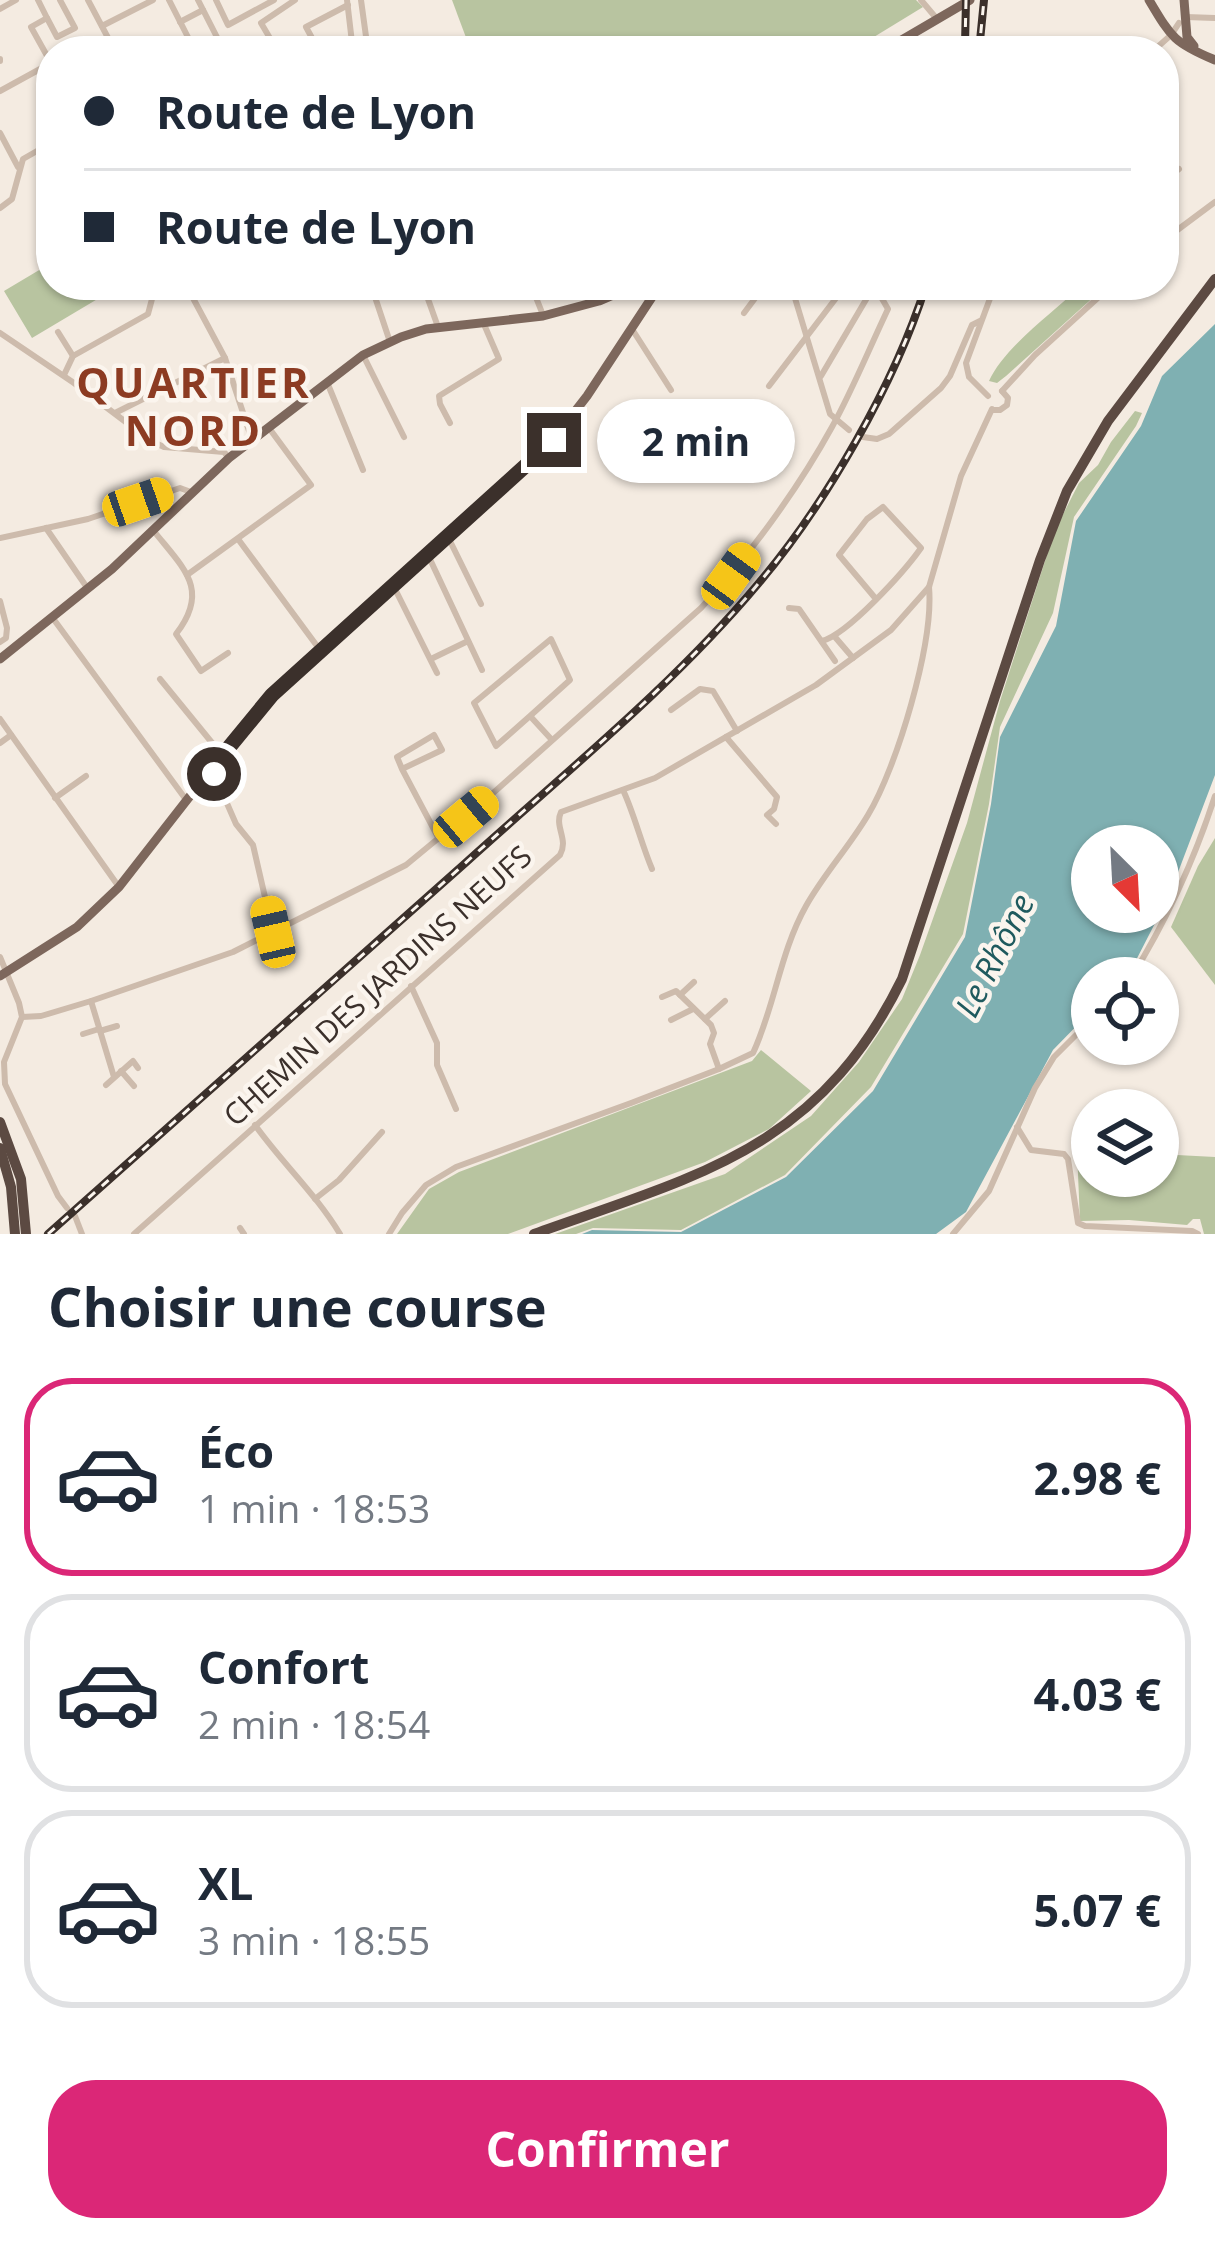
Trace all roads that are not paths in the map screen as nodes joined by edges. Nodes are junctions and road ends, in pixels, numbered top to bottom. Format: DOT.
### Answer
graph roads {
  1 [pos="16,0"];
  2 [pos="38,0"];
  3 [pos="60,0"];
  4 [pos="88,0"];
  5 [pos="153,0"];
  6 [pos="169,0"];
  7 [pos="198,0"];
  8 [pos="216,0"];
  9 [pos="274,0"];
  10 [pos="295,0"];
  11 [pos="362,0"];
  12 [pos="921,0"];
  13 [pos="970,0"];
  14 [pos="1184,0"];
  15 [pos="347,2"];
  16 [pos="1152,4"];
  17 [pos="0,9"];
  18 [pos="203,10"];
  19 [pos="47,18"];
  20 [pos="1215,18"];
  21 [pos="937,19"];
  22 [pos="1183,20"];
  23 [pos="180,22"];
  24 [pos="102,26"];
  25 [pos="1171,35"];
  26 [pos="36,36"];
  27 [pos="56,36"];
  28 [pos="59,36"];
  29 [pos="107,36"];
  30 [pos="187,36"];
  31 [pos="216,36"];
  32 [pos="269,36"];
  33 [pos="311,36"];
  34 [pos="351,36"];
  35 [pos="366,36"];
  36 [pos="908,36"];
  37 [pos="1179,41"];
  38 [pos="1213,56"];
  39 [pos="36,71"];
  40 [pos="0,91"];
  41 [pos="0,133"];
  42 [pos="4,151"];
  43 [pos="36,152"];
  44 [pos="20,170"];
  45 [pos="1215,206"];
  46 [pos="0,208"];
  47 [pos="1179,229"];
  48 [pos="1215,279"];
  49 [pos="152,300"];
  50 [pos="194,300"];
  51 [pos="376,300"];
  52 [pos="428,300"];
  53 [pos="537,300"];
  54 [pos="601,300"];
  55 [pos="650,300"];
  56 [pos="753,300"];
  57 [pos="796,300"];
  58 [pos="834,300"];
  59 [pos="866,300"];
  60 [pos="883,300"];
  61 [pos="988,300"];
  62 [pos="1095,300"];
  63 [pos="744,313"];
  64 [pos="543,316"];
  65 [pos="980,321"];
  66 [pos="483,322"];
  67 [pos="438,327"];
  68 [pos="632,329"];
  69 [pos="58,332"];
  70 [pos="0,333"];
  71 [pos="807,335"];
  72 [pos="390,342"];
  73 [pos="74,356"];
  74 [pos="363,356"];
  75 [pos="225,358"];
  76 [pos="64,376"];
  77 [pos="820,378"];
  78 [pos="327,382"];
  79 [pos="769,386"];
  80 [pos="671,390"];
  81 [pos="1002,391"];
  82 [pos="988,396"];
  83 [pos="992,410"];
  84 [pos="113,414"];
  85 [pos="836,421"];
  86 [pos="450,423"];
  87 [pos="268,428"];
  88 [pos="849,430"];
  89 [pos="404,437"];
  90 [pos="863,437"];
  91 [pos="253,440"];
  92 [pos="229,458"];
  93 [pos="364,470"];
  94 [pos="191,492"];
  95 [pos="46,528"];
  96 [pos="153,530"];
  97 [pos="448,537"];
  98 [pos="0,538"];
  99 [pos="238,539"];
  100 [pos="428,555"];
  101 [pos="187,575"];
  102 [pos="393,585"];
  103 [pos="929,587"];
  104 [pos="88,589"];
  105 [pos="876,599"];
  106 [pos="0,601"];
  107 [pos="481,604"];
  108 [pos="789,608"];
  109 [pos="52,617"];
  110 [pos="835,637"];
  111 [pos="0,641"];
  112 [pos="468,641"];
  113 [pos="821,641"];
  114 [pos="320,650"];
  115 [pos="229,653"];
  116 [pos="0,658"];
  117 [pos="433,658"];
  118 [pos="853,658"];
  119 [pos="836,662"];
  120 [pos="482,670"];
  121 [pos="437,673"];
  122 [pos="160,679"];
  123 [pos="671,710"];
  124 [pos="530,716"];
  125 [pos="0,719"];
  126 [pos="736,731"];
  127 [pos="11,735"];
  128 [pos="726,737"];
  129 [pos="552,740"];
  130 [pos="0,743"];
  131 [pos="222,755"];
  132 [pos="212,768"];
  133 [pos="402,769"];
  134 [pos="86,776"];
  135 [pos="623,790"];
  136 [pos="1215,796"];
  137 [pos="55,798"];
  138 [pos="187,801"];
  139 [pos="776,824"];
  140 [pos="439,839"];
  141 [pos="652,869"];
  142 [pos="119,887"];
  143 [pos="273,932"];
  144 [pos="0,957"];
  145 [pos="1144,957"];
  146 [pos="3,975"];
  147 [pos="694,982"];
  148 [pos="411,986"];
  149 [pos="680,995"];
  150 [pos="662,997"];
  151 [pos="92,1001"];
  152 [pos="725,1001"];
  153 [pos="693,1009"];
  154 [pos="22,1017"];
  155 [pos="705,1019"];
  156 [pos="670,1020"];
  157 [pos="117,1026"];
  158 [pos="100,1030"];
  159 [pos="83,1034"];
  160 [pos="1071,1040"];
  161 [pos="138,1068"];
  162 [pos="719,1069"];
  163 [pos="118,1074"];
  164 [pos="106,1085"];
  165 [pos="134,1086"];
  166 [pos="457,1109"];
  167 [pos="0,1121"];
  168 [pos="255,1125"];
  169 [pos="1017,1127"];
  170 [pos="382,1132"];
  171 [pos="0,1148"];
  172 [pos="13,1171"];
  173 [pos="315,1199"];
  174 [pos="67,1208"];
  175 [pos="75,1216"];
  176 [pos="15,1234"];
  177 [pos="26,1234"];
  178 [pos="82,1234"];
  179 [pos="134,1234"];
  180 [pos="340,1234"];
  181 [pos="389,1234"];
  182 [pos="534,1234"];
  183 [pos="953,1234"];
  184 [pos="1198,1234"];
  1 -- 17 [label="street"];
  2 -- 19 [label="street"];
  3 -- 28 [label="street"];
  4 -- 24 [label="street"];
  5 -- 24 [label="street"];
  6 -- 23 [label="street"];
  7 -- 18 [label="street"];
  8 -- 9 [label="street"];
  10 -- 32 [label="street"];
  11 -- 35 [label="street"];
  12 -- 21 [label="street"];
  13 -- 21 [label="main road"];
  14 -- 22 [label="main road"];
  15 -- 33 [label="street"];
  15 -- 34 [label="street"];
  16 -- 22 [label="main road"];
  16 -- 25 [label="main road"];
  18 -- 23 [label="street"];
  18 -- 31 [label="street"];
  19 -- 26 [label="street"];
  19 -- 27 [label="street"];
  20 -- 22 [label="street"];
  21 -- 36 [label="main road"];
  22 -- 25 [label="street"];
  22 -- 38 [label="main road"];
  23 -- 30 [label="street"];
  24 -- 29 [label="street"];
  37 -- 38 [label="main road"];
  39 -- 40 [label="street"];
  41 -- 42 [label="street"];
  42 -- 44 [label="street"];
  43 -- 44 [label="street"];
  44 -- 46 [label="street"];
  45 -- 47 [label="street"];
  48 -- 182 [label="highway"];
  49 -- 73 [label="street"];
  50 -- 75 [label="street"];
  51 -- 72 [label="street"];
  52 -- 67 [label="street"];
  53 -- 64 [label="street"];
  54 -- 64 [label="main road"];
  55 -- 68 [label="main road"];
  56 -- 63 [label="street"];
  57 -- 71 [label="street"];
  58 -- 71 [label="street"];
  59 -- 77 [label="street"];
  60 -- 85 [label="street"];
  61 -- 65 [label="street"];
  62 -- 81 [label="street"];
  64 -- 66 [label="main road"];
  65 -- 82 [label="street"];
  65 -- 90 [label="street"];
  66 -- 67 [label="main road"];
  66 -- 86 [label="street"];
  67 -- 72 [label="main road"];
  68 -- 80 [label="street"];
  68 -- 97 [label="main road"];
  69 -- 73 [label="street"];
  70 -- 76 [label="street"];
  71 -- 77 [label="street"];
  71 -- 79 [label="street"];
  72 -- 74 [label="main road"];
  73 -- 76 [label="street"];
  74 -- 78 [label="main road"];
  74 -- 89 [label="street"];
  75 -- 84 [label="street"];
  75 -- 91 [label="street"];
  76 -- 84 [label="street"];
  77 -- 85 [label="street"];
  78 -- 87 [label="main road"];
  78 -- 93 [label="street"];
  81 -- 82 [label="street"];
  81 -- 83 [label="street"];
  82 -- 83 [label="street"];
  83 -- 103 [label="street"];
  84 -- 92 [label="street"];
  85 -- 88 [label="street"];
  85 -- 129 [label="street"];
  87 -- 91 [label="main road"];
  87 -- 99 [label="street"];
  91 -- 92 [label="main road"];
  92 -- 94 [label="main road"];
  94 -- 95 [label="street"];
  94 -- 96 [label="main road"];
  95 -- 98 [label="street"];
  95 -- 104 [label="street"];
  96 -- 101 [label="street"];
  96 -- 104 [label="main road"];
  97 -- 100 [label="main road"];
  97 -- 107 [label="street"];
  99 -- 101 [label="street"];
  99 -- 114 [label="street"];
  100 -- 102 [label="main road"];
  100 -- 112 [label="street"];
  101 -- 115 [label="street"];
  102 -- 114 [label="main road"];
  102 -- 121 [label="street"];
  103 -- 118 [label="street, CHEMIN DES JARDINS NEUFS"];
  103 -- 162 [label="street"];
  104 -- 109 [label="main road"];
  105 -- 105 [label="street"];
  105 -- 110 [label="street"];
  106 -- 111 [label="street"];
  108 -- 113 [label="street"];
  109 -- 116 [label="main road"];
  109 -- 138 [label="street"];
  110 -- 113 [label="street"];
  110 -- 118 [label="street"];
  112 -- 117 [label="street"];
  112 -- 120 [label="street"];
  113 -- 119 [label="street"];
  114 -- 131 [label="main road"];
  118 -- 126 [label="street, CHEMIN DES JARDINS NEUFS"];
  122 -- 131 [label="street"];
  123 -- 126 [label="street"];
  124 -- 124 [label="street"];
  124 -- 129 [label="street"];
  125 -- 127 [label="street"];
  126 -- 128 [label="street, CHEMIN DES JARDINS NEUFS"];
  127 -- 130 [label="street"];
  127 -- 137 [label="street"];
  128 -- 135 [label="street, CHEMIN DES JARDINS NEUFS"];
  128 -- 139 [label="street"];
  129 -- 140 [label="street"];
  131 -- 132 [label="main road"];
  132 -- 138 [label="main road"];
  132 -- 143 [label="street"];
  133 -- 133 [label="street"];
  133 -- 140 [label="street"];
  134 -- 137 [label="street"];
  135 -- 141 [label="street"];
  135 -- 148 [label="street, CHEMIN DES JARDINS NEUFS"];
  136 -- 145 [label="street"];
  137 -- 142 [label="street"];
  138 -- 142 [label="main road"];
  140 -- 143 [label="street"];
  142 -- 146 [label="main road"];
  143 -- 151 [label="street"];
  144 -- 146 [label="street"];
  146 -- 154 [label="street"];
  147 -- 149 [label="street"];
  148 -- 166 [label="street"];
  148 -- 168 [label="street, CHEMIN DES JARDINS NEUFS"];
  149 -- 150 [label="street"];
  149 -- 153 [label="street"];
  151 -- 154 [label="street"];
  151 -- 158 [label="street"];
  152 -- 155 [label="street"];
  153 -- 155 [label="street"];
  153 -- 156 [label="street"];
  154 -- 174 [label="street"];
  155 -- 162 [label="street"];
  157 -- 158 [label="street"];
  158 -- 159 [label="street"];
  158 -- 163 [label="street"];
  160 -- 169 [label="street"];
  161 -- 163 [label="street"];
  162 -- 181 [label="street"];
  163 -- 164 [label="street"];
  163 -- 165 [label="street"];
  167 -- 172 [label="highway"];
  168 -- 173 [label="street"];
  168 -- 179 [label="street, CHEMIN DES JARDINS NEUFS"];
  169 -- 183 [label="street"];
  169 -- 184 [label="street"];
  170 -- 173 [label="street"];
  171 -- 172 [label="highway"];
  172 -- 176 [label="highway"];
  172 -- 177 [label="highway"];
  173 -- 180 [label="street"];
  175 -- 178 [label="street"];
}
